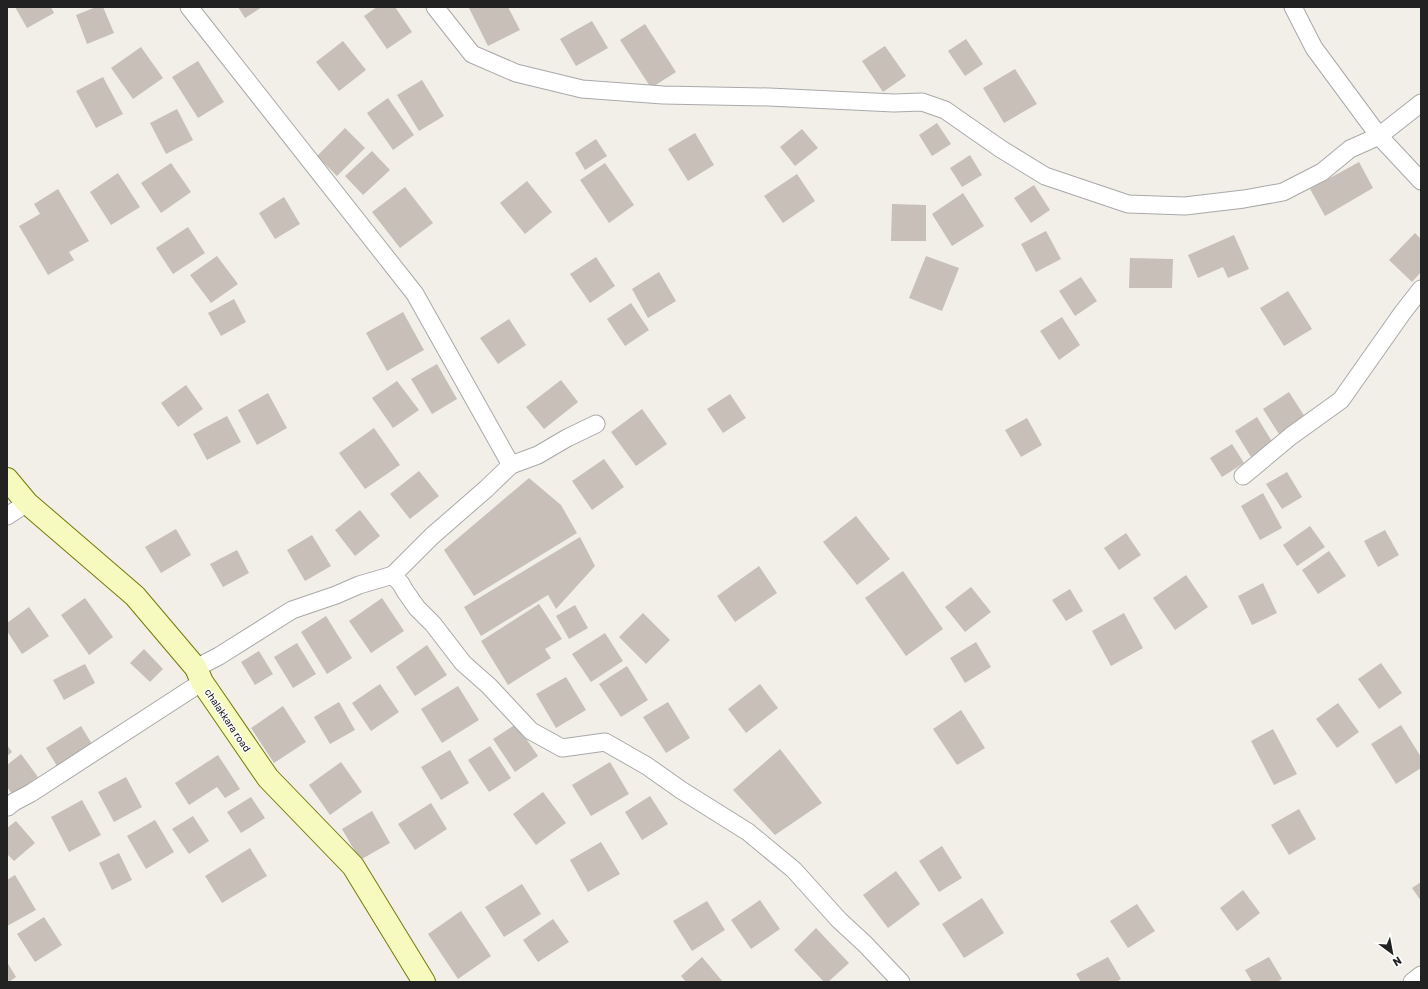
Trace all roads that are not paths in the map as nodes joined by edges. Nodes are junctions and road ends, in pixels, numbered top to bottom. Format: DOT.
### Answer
graph roads {
  1 [pos="189,7"];
  2 [pos="435,7"];
  3 [pos="1292,7"];
  4 [pos="1421,103"];
  5 [pos="1379,136"];
  6 [pos="1421,181"];
  7 [pos="1421,289"];
  8 [pos="596,424"];
  9 [pos="511,465"];
  10 [pos="1242,476"];
  11 [pos="7,479"];
  12 [pos="27,503"];
  13 [pos="7,516"];
  14 [pos="393,575"];
  15 [pos="199,675"];
  16 [pos="7,807"];
  17 [pos="1421,976"];
  18 [pos="424,982"];
  19 [pos="901,982"];
  20 [pos="1412,982"];
  1 -- 9 [label="street"];
  2 -- 5 [label="street"];
  3 -- 5 [label="street"];
  4 -- 5 [label="street"];
  5 -- 6 [label="street"];
  7 -- 10 [label="street"];
  8 -- 9 [label="street"];
  9 -- 14 [label="street"];
  11 -- 12 [label="main road, chalakkara road"];
  12 -- 13 [label="street"];
  12 -- 15 [label="main road, chalakkara road"];
  14 -- 15 [label="street"];
  14 -- 19 [label="street"];
  15 -- 16 [label="street"];
  15 -- 18 [label="main road, chalakkara road"];
  17 -- 20 [label="street"];
}
